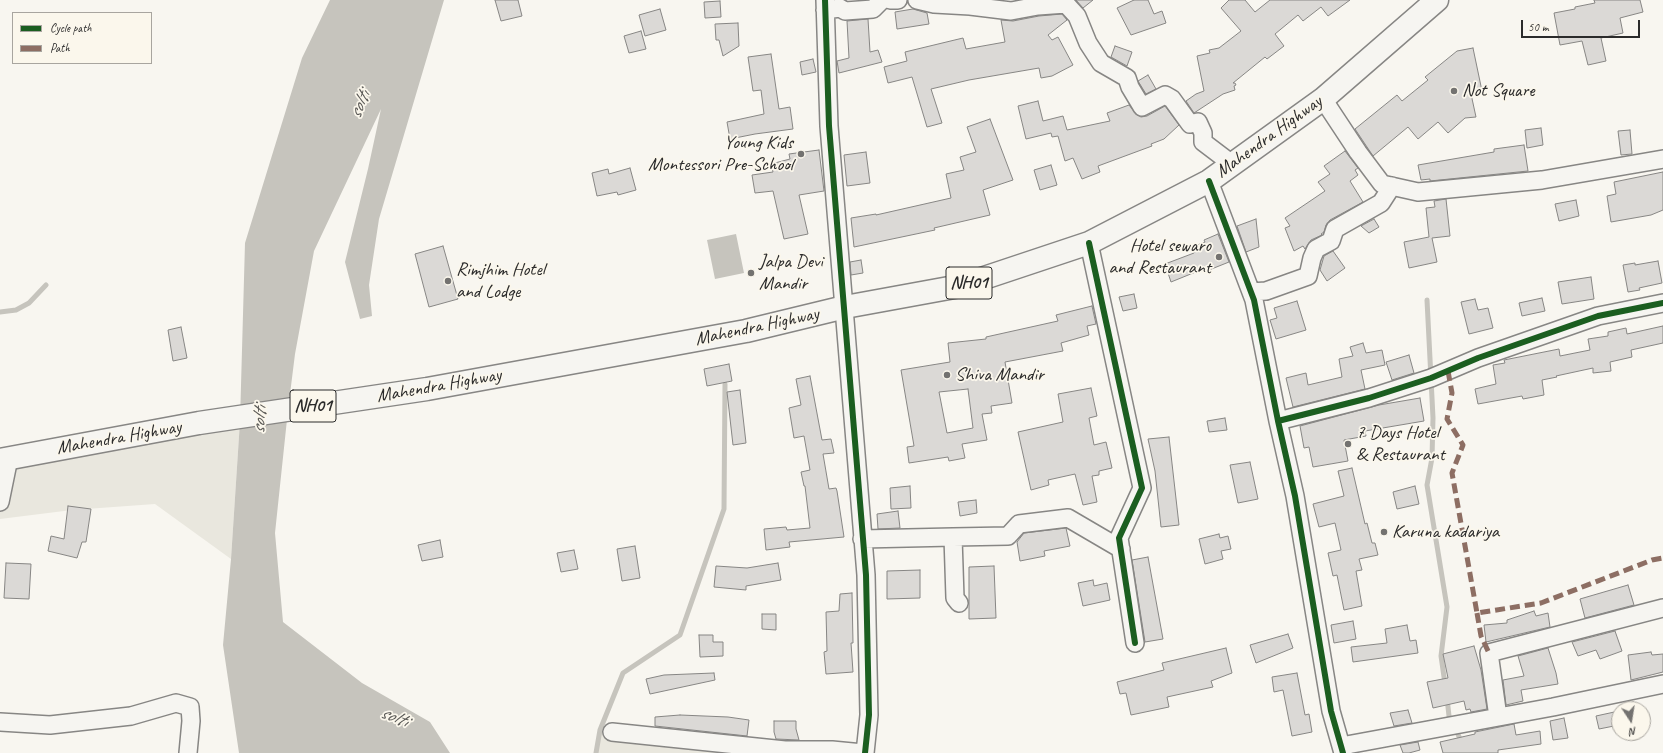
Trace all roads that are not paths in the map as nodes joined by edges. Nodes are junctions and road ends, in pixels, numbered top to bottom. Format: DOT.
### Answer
graph roads {
  1 [pos="882,0"];
  2 [pos="890,0"];
  3 [pos="898,0"];
  4 [pos="917,0"];
  5 [pos="1437,0"];
  6 [pos="825,5"];
  7 [pos="1323,99"];
  8 [pos="1663,159"];
  9 [pos="1232,164"];
  10 [pos="1209,181"];
  11 [pos="1392,186"];
  12 [pos="1089,242"];
  13 [pos="1251,292"];
  14 [pos="1663,302"];
  15 [pos="845,307"];
  16 [pos="1278,421"];
  17 [pos="5,459"];
  18 [pos="0,502"];
  19 [pos="953,537"];
  20 [pos="862,539"];
  21 [pos="1120,549"];
  22 [pos="959,603"];
  23 [pos="1663,608"];
  24 [pos="1135,643"];
  25 [pos="1663,684"];
  26 [pos="1498,717"];
  27 [pos="0,722"];
  28 [pos="612,732"];
  29 [pos="734,749"];
  30 [pos="1342,750"];
  31 [pos="188,753"];
  32 [pos="864,753"];
  1 -- 6 [label="street"];
  2 -- 3 [label="street"];
  4 -- 9 [label="street"];
  5 -- 7 [label="highway, Mahendra Highway / NH01"];
  6 -- 15 [label="street"];
  7 -- 9 [label="highway, Mahendra Highway / NH01"];
  7 -- 11 [label="street"];
  8 -- 11 [label="street"];
  9 -- 10 [label="highway, Mahendra Highway / NH01"];
  10 -- 12 [label="highway, Mahendra Highway / NH01"];
  10 -- 13 [label="street"];
  11 -- 13 [label="street"];
  12 -- 15 [label="highway, Mahendra Highway / NH01"];
  12 -- 21 [label="street"];
  13 -- 16 [label="street"];
  14 -- 16 [label="street"];
  15 -- 17 [label="highway, Mahendra Highway / NH01"];
  15 -- 20 [label="street"];
  16 -- 30 [label="street"];
  17 -- 18 [label="street"];
  19 -- 20 [label="street"];
  19 -- 21 [label="street"];
  19 -- 22 [label="street"];
  20 -- 32 [label="street"];
  21 -- 24 [label="street"];
  23 -- 26 [label="street"];
  25 -- 26 [label="street"];
  26 -- 30 [label="street"];
  27 -- 31 [label="street"];
  28 -- 29 [label="street"];
  29 -- 32 [label="street"];
}
